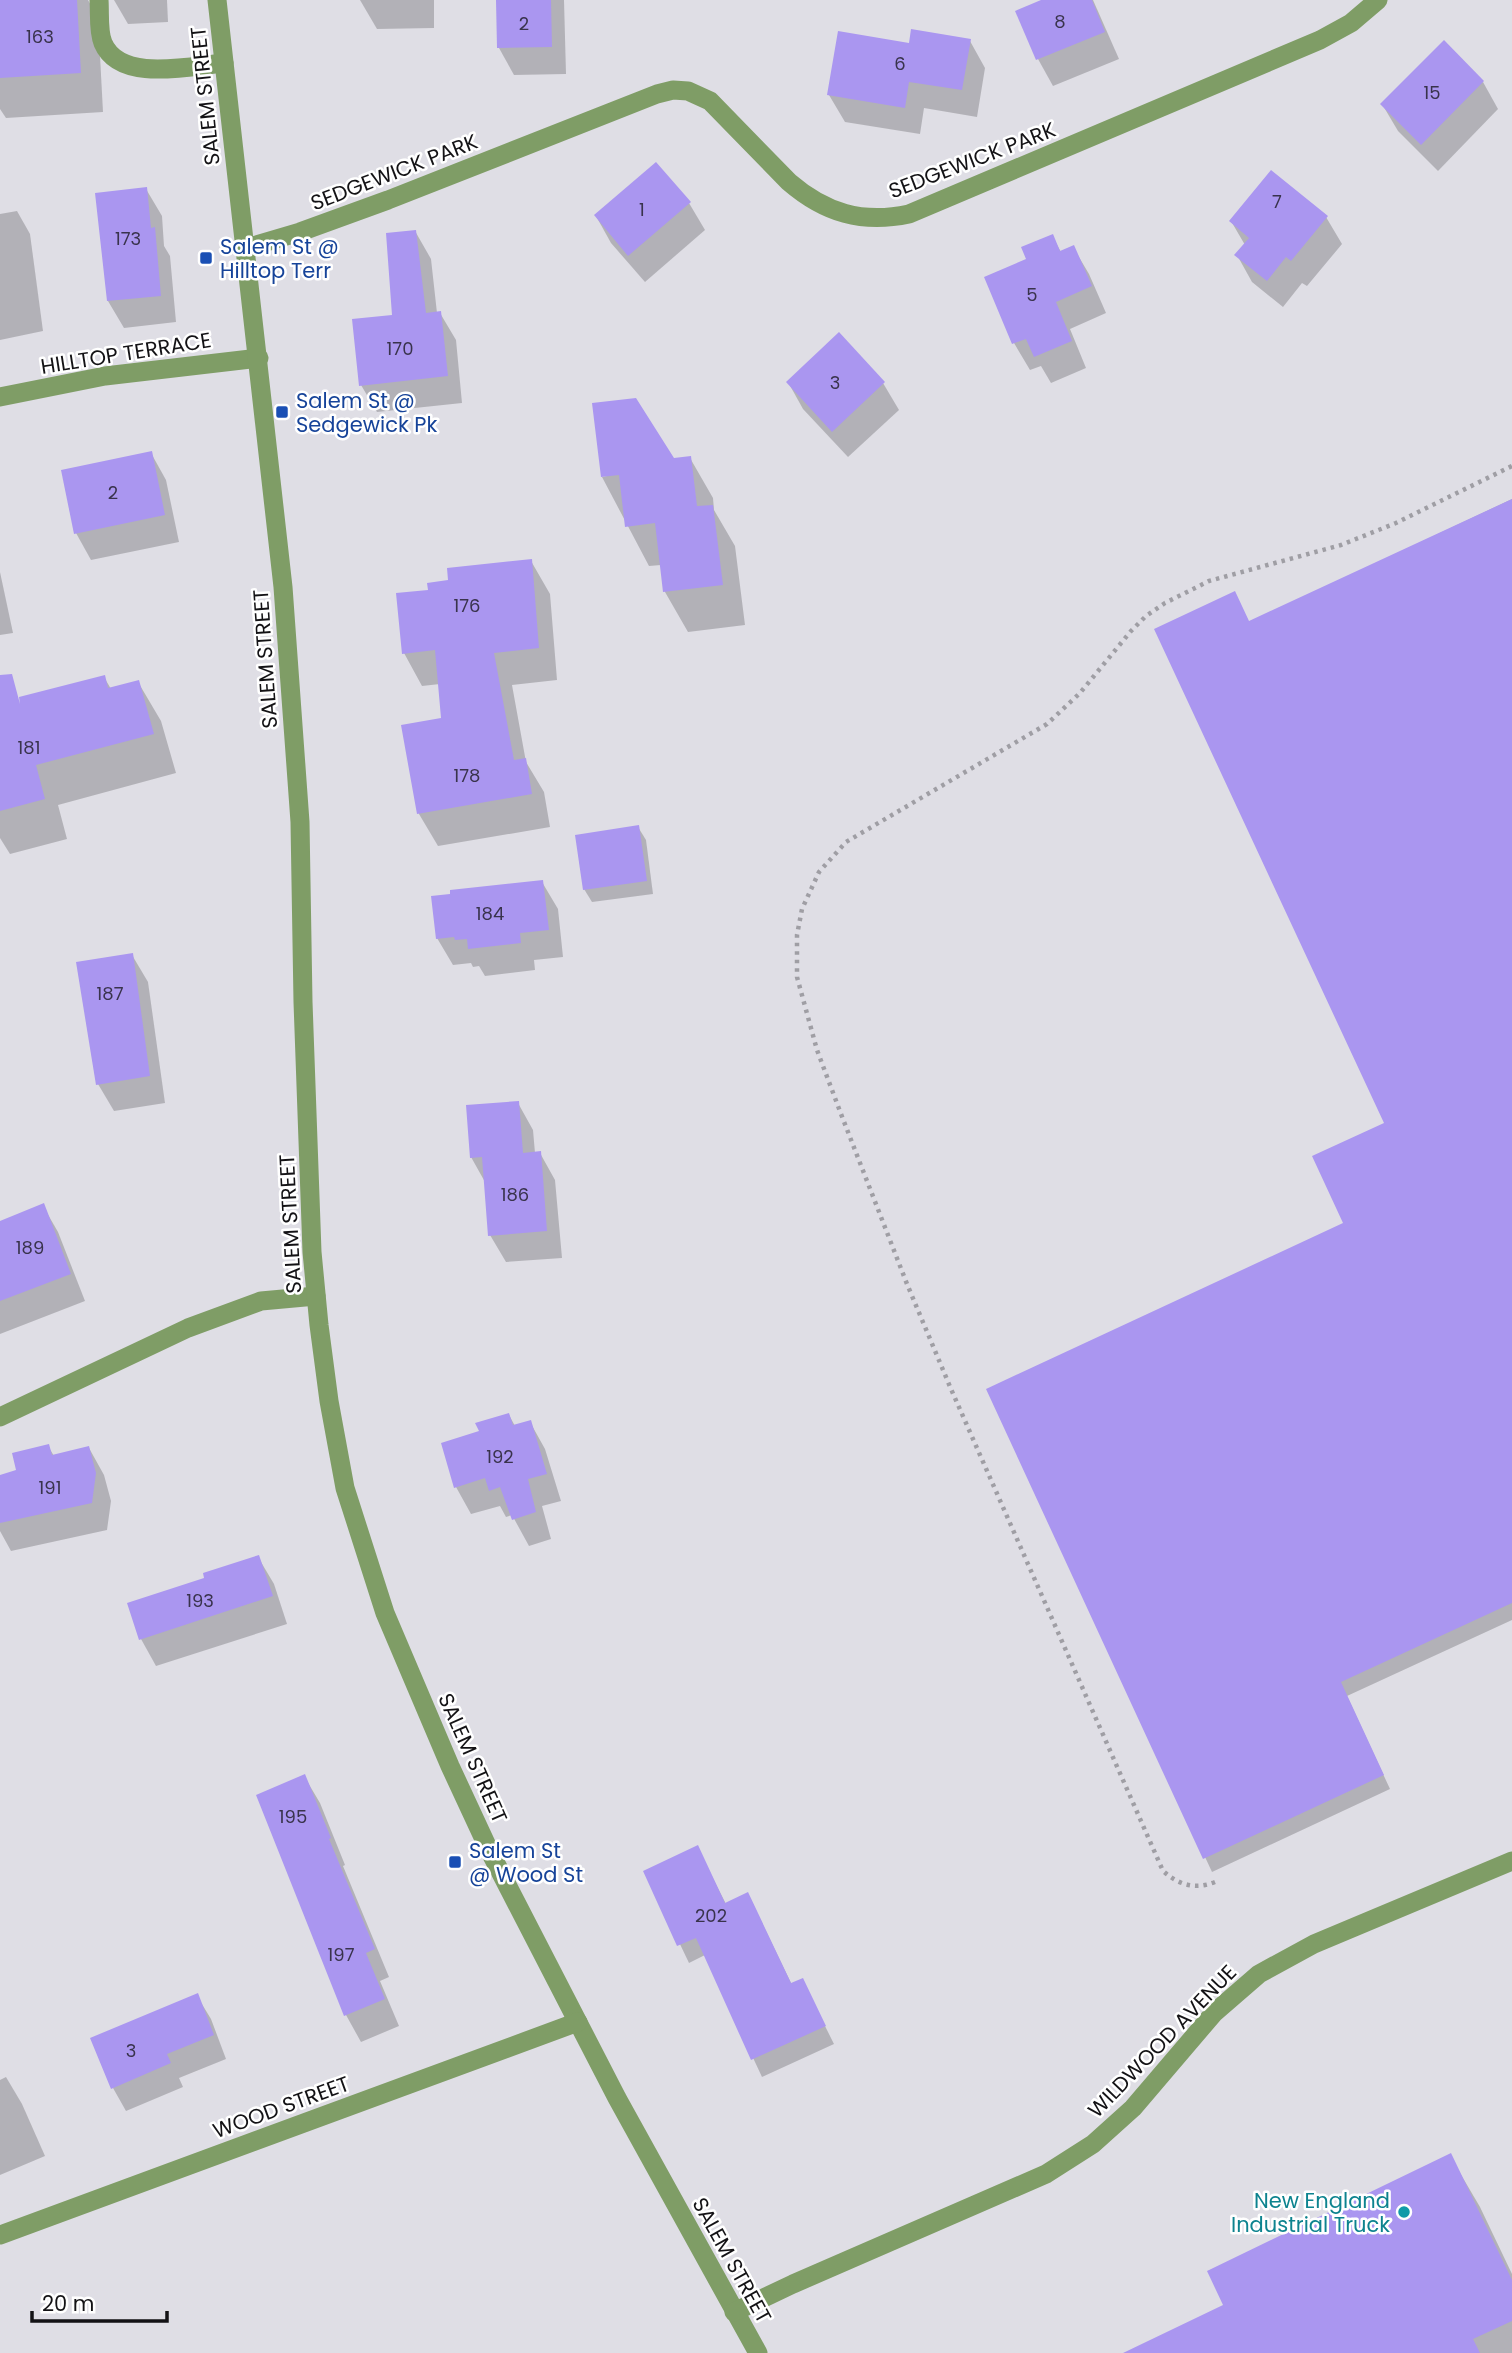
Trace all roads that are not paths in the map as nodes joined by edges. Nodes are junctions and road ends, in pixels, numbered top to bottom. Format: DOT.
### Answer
graph roads {
  1 [pos="99,0"];
  2 [pos="217,0"];
  3 [pos="1378,0"];
  4 [pos="224,63"];
  5 [pos="246,248"];
  6 [pos="259,358"];
  7 [pos="0,397"];
  8 [pos="316,1296"];
  9 [pos="0,1417"];
  10 [pos="1512,1861"];
  11 [pos="578,2022"];
  12 [pos="0,2235"];
  13 [pos="734,2312"];
  14 [pos="758,2353"];
  1 -- 4 [label="street"];
  2 -- 4 [label="street, SALEM STREET"];
  3 -- 5 [label="street, SEDGEWICK PARK"];
  4 -- 5 [label="street, SALEM STREET"];
  5 -- 6 [label="street, SALEM STREET"];
  6 -- 7 [label="street, HILLTOP TERRACE"];
  6 -- 8 [label="street, SALEM STREET"];
  8 -- 9 [label="street"];
  8 -- 11 [label="street, SALEM STREET"];
  10 -- 13 [label="street, WILDWOOD AVENUE"];
  11 -- 12 [label="street, WOOD STREET"];
  11 -- 13 [label="street, SALEM STREET"];
  13 -- 14 [label="street, SALEM STREET"];
}
